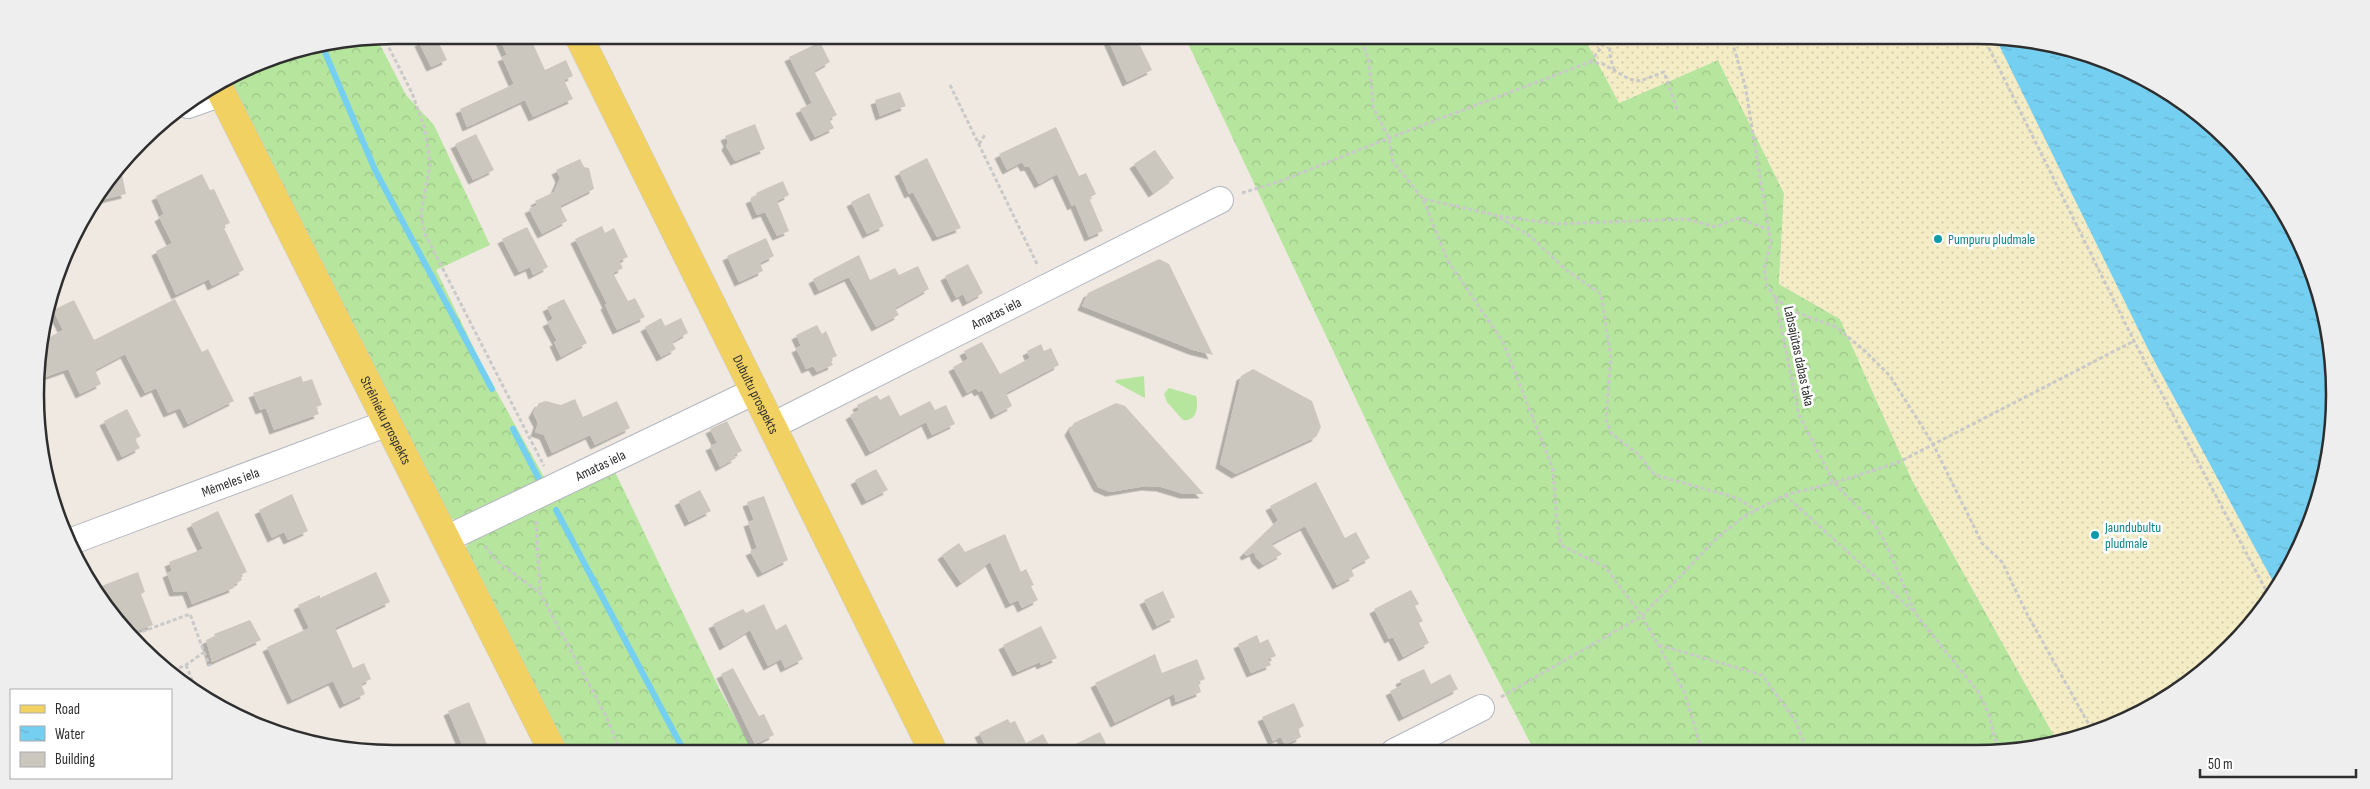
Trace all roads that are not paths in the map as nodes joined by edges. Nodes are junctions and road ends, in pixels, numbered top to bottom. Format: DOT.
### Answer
graph roads {
  1 [pos="582,44"];
  2 [pos="220,90"];
  3 [pos="1220,200"];
  4 [pos="755,391"];
  5 [pos="388,423"];
  6 [pos="772,426"];
  7 [pos="446,539"];
  8 [pos="75,540"];
  9 [pos="1481,708"];
  10 [pos="549,745"];
  11 [pos="930,745"];
  12 [pos="1408,745"];
  1 -- 4 [label="main road, Dubultu prospekts"];
  2 -- 5 [label="main road, Strēlnieku prospekts"];
  3 -- 6 [label="street, Amatas iela"];
  4 -- 6 [label="main road, Dubultu prospekts"];
  4 -- 7 [label="street, Amatas iela"];
  5 -- 7 [label="main road, Strēlnieku prospekts"];
  5 -- 8 [label="street, Mēmeles iela"];
  6 -- 11 [label="main road, Dubultu prospekts"];
  7 -- 10 [label="main road, Strēlnieku prospekts"];
  9 -- 12 [label="street"];
}
